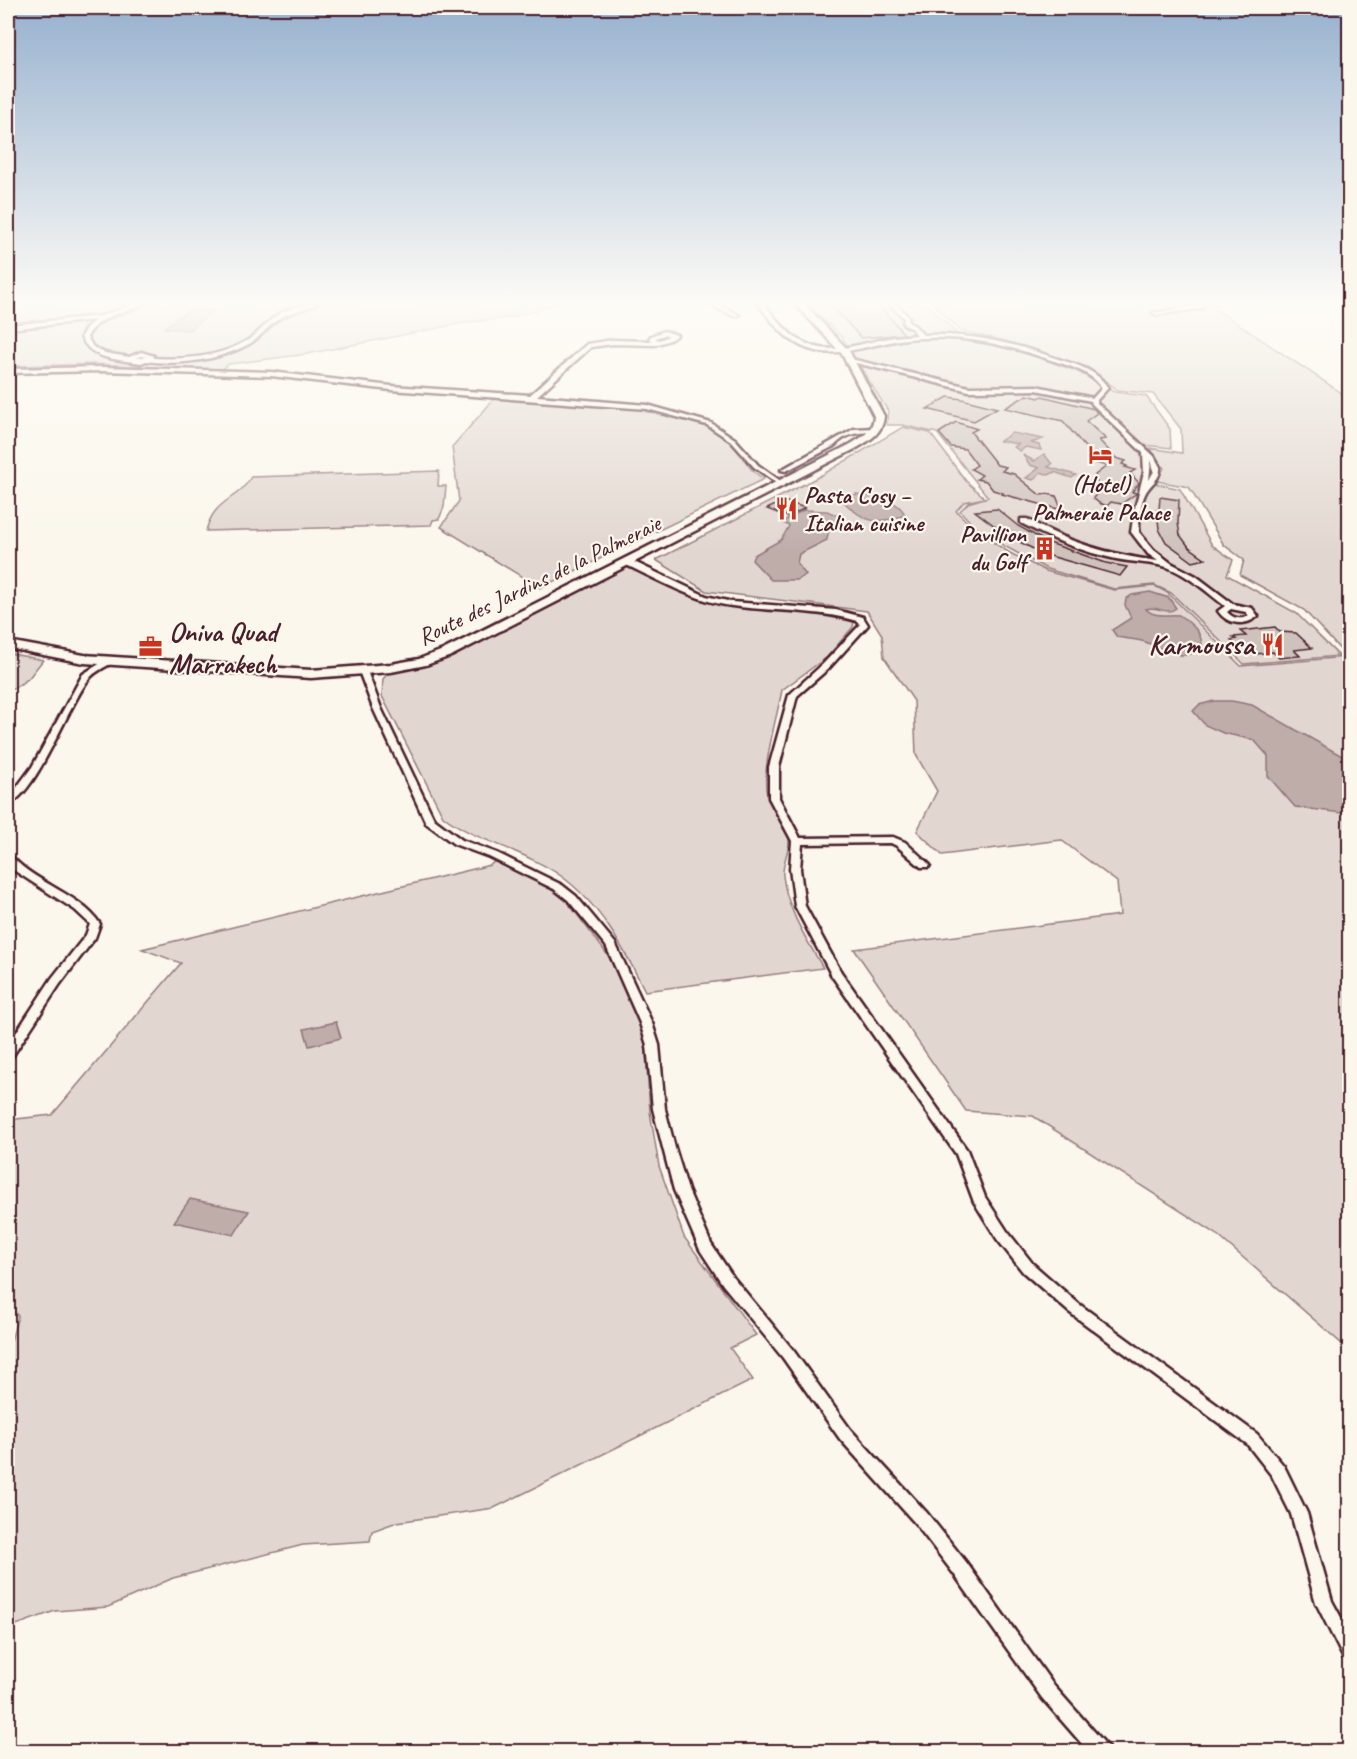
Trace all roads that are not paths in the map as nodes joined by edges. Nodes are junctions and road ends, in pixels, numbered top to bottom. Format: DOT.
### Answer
graph roads {
  1 [pos="375,386"];
  2 [pos="544,386"];
  3 [pos="864,386"];
  4 [pos="949,386"];
  5 [pos="1103,386"];
  6 [pos="532,397"];
  7 [pos="1094,401"];
  8 [pos="875,430"];
  9 [pos="784,470"];
  10 [pos="780,483"];
  11 [pos="1024,520"];
  12 [pos="1151,552"];
  13 [pos="1139,561"];
  14 [pos="627,562"];
  15 [pos="1168,565"];
  16 [pos="1230,606"];
  17 [pos="8,645"];
  18 [pos="84,659"];
  19 [pos="109,661"];
  20 [pos="363,671"];
  21 [pos="86,676"];
  22 [pos="8,801"];
  23 [pos="797,841"];
  24 [pos="8,859"];
  25 [pos="925,865"];
  26 [pos="8,1054"];
  27 [pos="1350,1653"];
  28 [pos="1101,1752"];
  1 -- 6 [label="street"];
  2 -- 6 [label="street"];
  3 -- 8 [label="street"];
  4 -- 7 [label="street"];
  5 -- 7 [label="street"];
  6 -- 10 [label="street"];
  7 -- 12 [label="street"];
  8 -- 9 [label="street"];
  8 -- 10 [label="street, Route des Jardins de la Palmeraie"];
  10 -- 14 [label="street, Route des Jardins de la Palmeraie"];
  11 -- 13 [label="street"];
  12 -- 13 [label="street"];
  12 -- 15 [label="street"];
  13 -- 15 [label="street"];
  14 -- 20 [label="street, Route des Jardins de la Palmeraie"];
  14 -- 23 [label="street"];
  15 -- 16 [label="street"];
  17 -- 18 [label="street, Route des Jardins de la Palmeraie"];
  18 -- 19 [label="street, Route des Jardins de la Palmeraie"];
  18 -- 21 [label="street"];
  19 -- 20 [label="street, Route des Jardins de la Palmeraie"];
  19 -- 21 [label="street"];
  20 -- 28 [label="street"];
  21 -- 22 [label="street"];
  23 -- 25 [label="street"];
  23 -- 27 [label="street"];
  24 -- 26 [label="street"];
}
